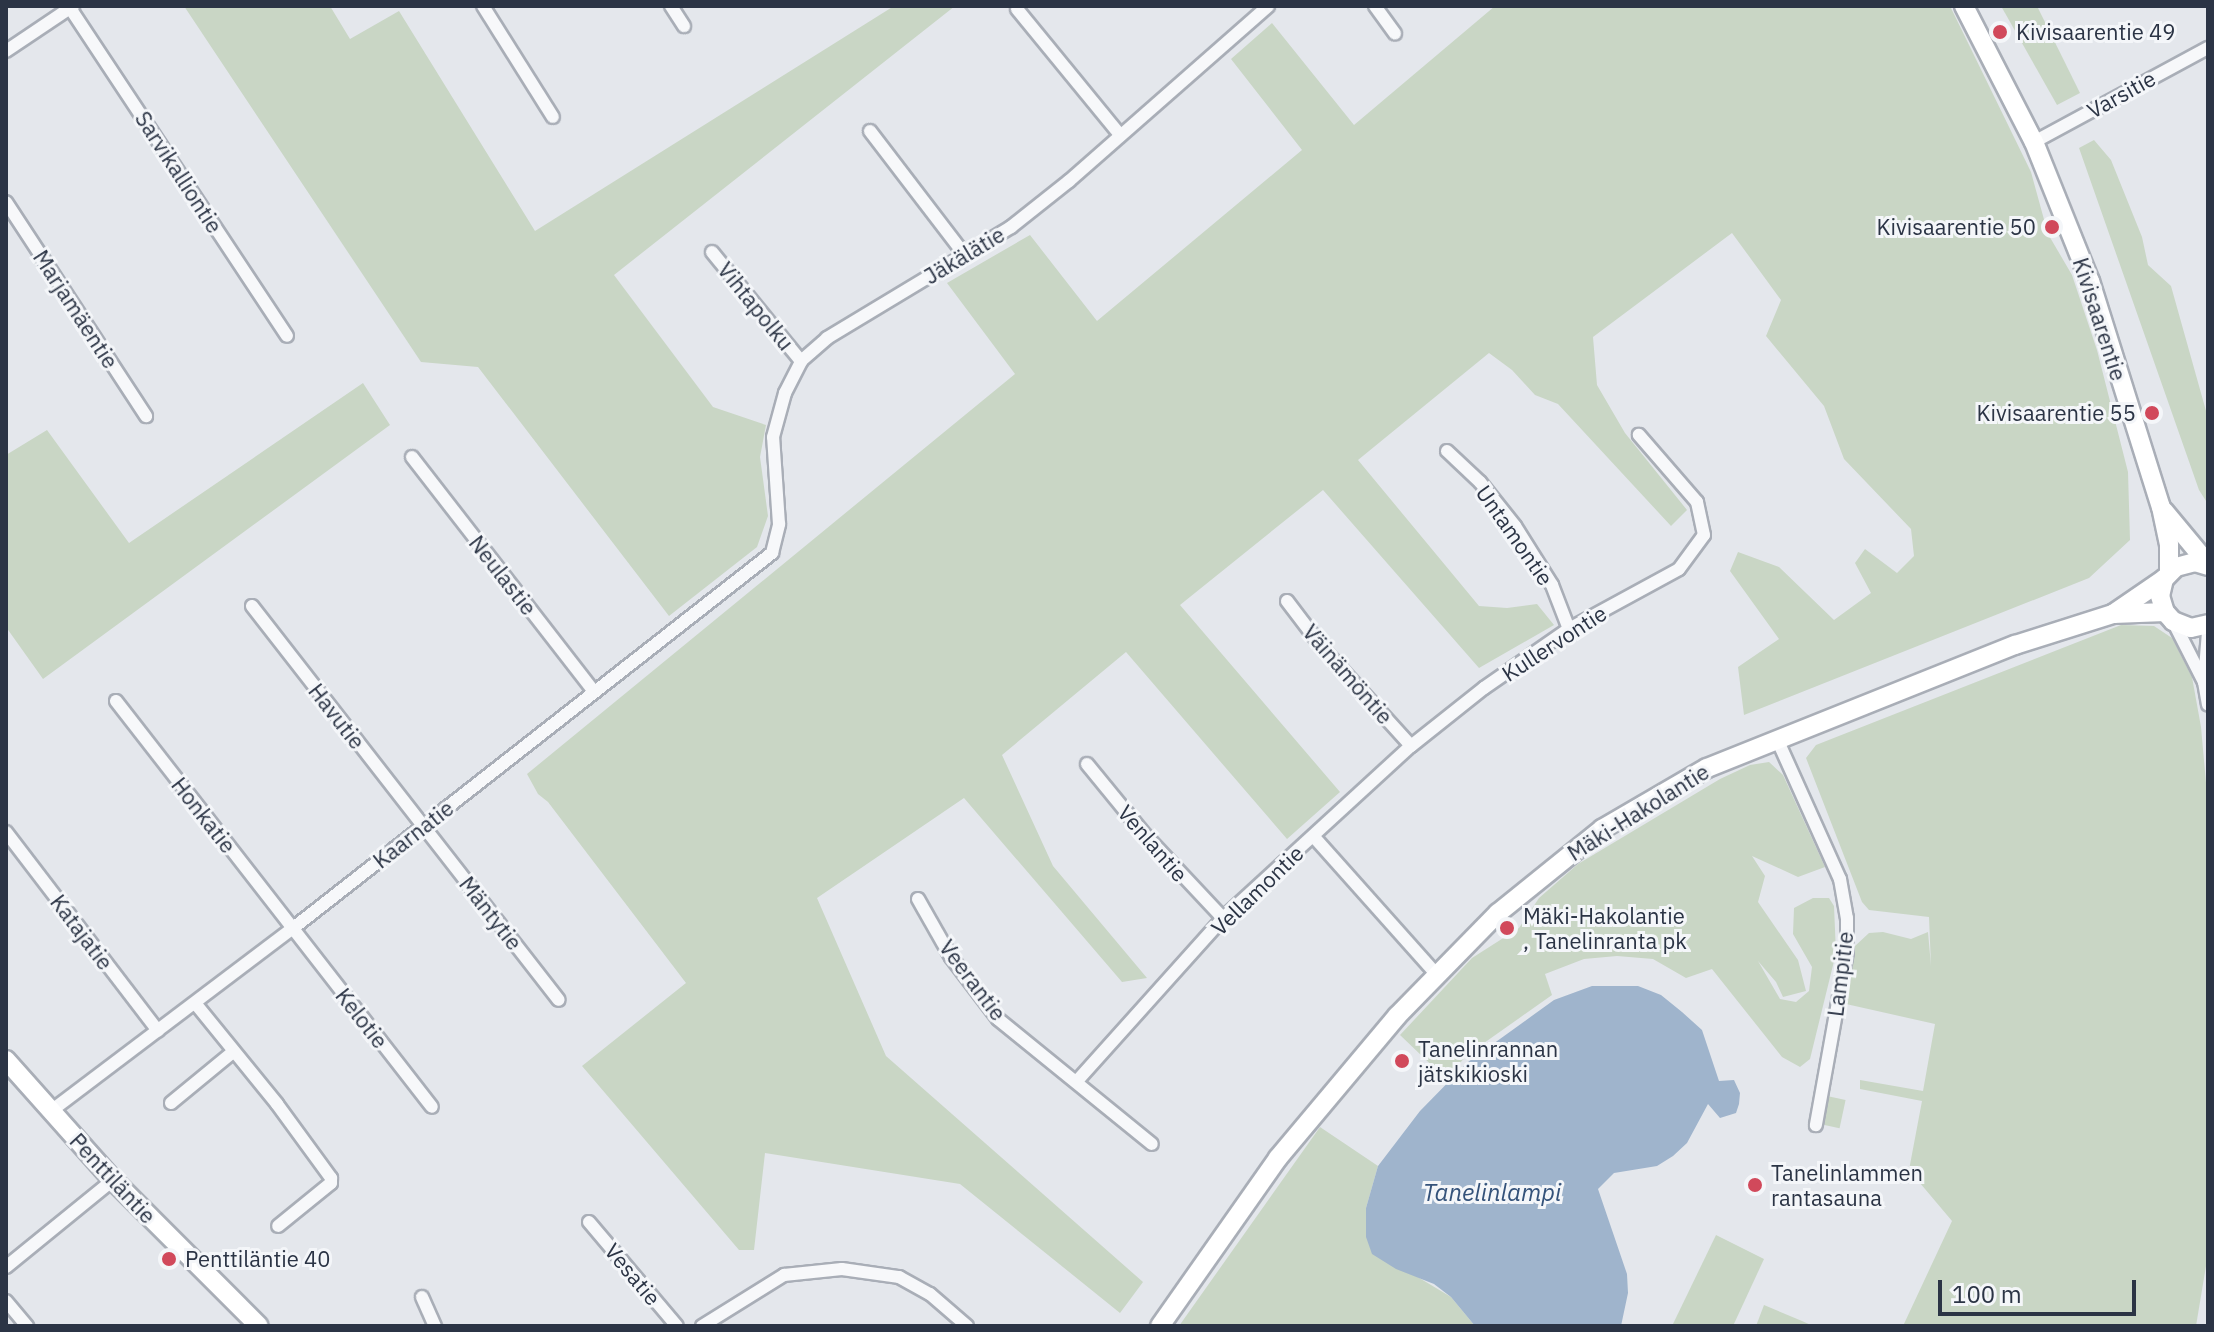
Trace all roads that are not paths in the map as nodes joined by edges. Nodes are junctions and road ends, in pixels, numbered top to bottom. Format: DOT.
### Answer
graph roads {
  1 [pos="483,6"];
  2 [pos="671,6"];
  3 [pos="1268,6"];
  4 [pos="1375,6"];
  5 [pos="1964,6"];
  6 [pos="72,7"];
  7 [pos="1017,9"];
  8 [pos="684,26"];
  9 [pos="1395,34"];
  10 [pos="2208,48"];
  11 [pos="6,51"];
  12 [pos="553,117"];
  13 [pos="870,131"];
  14 [pos="1120,135"];
  15 [pos="2034,142"];
  16 [pos="6,202"];
  17 [pos="712,252"];
  18 [pos="964,254"];
  19 [pos="287,336"];
  20 [pos="801,361"];
  21 [pos="146,416"];
  22 [pos="1639,435"];
  23 [pos="1447,451"];
  24 [pos="412,457"];
  25 [pos="2161,507"];
  26 [pos="772,553"];
  27 [pos="2208,565"];
  28 [pos="2166,576"];
  29 [pos="1287,601"];
  30 [pos="252,606"];
  31 [pos="2113,614"];
  32 [pos="2169,617"];
  33 [pos="2208,624"];
  34 [pos="1569,629"];
  35 [pos="2208,632"];
  36 [pos="2204,682"];
  37 [pos="594,692"];
  38 [pos="116,701"];
  39 [pos="2208,705"];
  40 [pos="1777,739"];
  41 [pos="1411,746"];
  42 [pos="1087,764"];
  43 [pos="422,827"];
  44 [pos="6,832"];
  45 [pos="1314,837"];
  46 [pos="918,899"];
  47 [pos="1223,918"];
  48 [pos="292,929"];
  49 [pos="1436,974"];
  50 [pos="559,1000"];
  51 [pos="195,1003"];
  52 [pos="158,1031"];
  53 [pos="233,1052"];
  54 [pos="6,1060"];
  55 [pos="1077,1081"];
  56 [pos="171,1103"];
  57 [pos="432,1107"];
  58 [pos="51,1111"];
  59 [pos="1816,1125"];
  60 [pos="1152,1144"];
  61 [pos="113,1180"];
  62 [pos="589,1222"];
  63 [pos="278,1226"];
  64 [pos="6,1267"];
  65 [pos="422,1297"];
  66 [pos="6,1301"];
  67 [pos="27,1326"];
  68 [pos="259,1326"];
  69 [pos="435,1326"];
  70 [pos="677,1326"];
  71 [pos="702,1326"];
  72 [pos="967,1326"];
  73 [pos="1160,1326"];
  1 -- 12 [label="street"];
  2 -- 8 [label="street"];
  3 -- 14 [label="street, Jäkälätie"];
  4 -- 9 [label="street"];
  5 -- 15 [label="street, Kivisaarentie"];
  6 -- 11 [label="street"];
  6 -- 19 [label="street, Sarvikalliontie"];
  7 -- 14 [label="street"];
  10 -- 15 [label="street, Varsitie"];
  13 -- 18 [label="street"];
  14 -- 18 [label="street, Jäkälätie"];
  15 -- 25 [label="street, Kivisaarentie"];
  16 -- 21 [label="street, Marjamäentie"];
  17 -- 20 [label="street, Vihtapolku"];
  18 -- 20 [label="street, Jäkälätie"];
  20 -- 26 [label="street, Jäkälätie"];
  22 -- 34 [label="street, Kullervontie"];
  23 -- 34 [label="street, Untamontie"];
  24 -- 37 [label="street, Neulastie"];
  25 -- 27 [label="street, Kivisaarentie"];
  25 -- 28 [label="street, Kivisaarentie"];
  26 -- 37 [label="street, Kaarnatie"];
  27 -- 28 [label="street"];
  28 -- 31 [label="street, Mäki-Hakolantie"];
  28 -- 32 [label="street, Kivisaarentie"];
  29 -- 41 [label="street, Väinämöntie"];
  30 -- 43 [label="street, Havutie"];
  31 -- 32 [label="street, Mäki-Hakolantie"];
  31 -- 40 [label="street, Mäki-Hakolantie"];
  32 -- 33 [label="street, Mäki-Hakolantie"];
  32 -- 36 [label="street"];
  34 -- 41 [label="street, Kullervontie"];
  35 -- 36 [label="street"];
  36 -- 39 [label="street"];
  37 -- 43 [label="street, Kaarnatie"];
  38 -- 48 [label="street, Honkatie"];
  40 -- 49 [label="street, Mäki-Hakolantie"];
  40 -- 59 [label="street, Lampitie"];
  41 -- 45 [label="street, Kullervontie"];
  42 -- 47 [label="street, Venlantie"];
  43 -- 48 [label="street, Kaarnatie"];
  43 -- 50 [label="street, Mäntytie"];
  44 -- 52 [label="street, Katajatie"];
  45 -- 47 [label="street, Vellamontie"];
  45 -- 49 [label="street, Vellamontie"];
  46 -- 55 [label="street, Veerantie"];
  47 -- 55 [label="street, Vellamontie"];
  48 -- 51 [label="street, Kaarnatie"];
  48 -- 57 [label="street, Kelotie"];
  49 -- 73 [label="street, Mäki-Hakolantie"];
  51 -- 52 [label="street, Kaarnatie"];
  51 -- 53 [label="street"];
  52 -- 58 [label="street, Kaarnatie"];
  53 -- 56 [label="street"];
  53 -- 63 [label="street"];
  54 -- 58 [label="street, Penttiläntie"];
  55 -- 60 [label="street, Veerantie"];
  58 -- 61 [label="street, Penttiläntie"];
  61 -- 64 [label="street"];
  61 -- 68 [label="street, Penttiläntie"];
  62 -- 70 [label="street, Vesatie"];
  65 -- 69 [label="street"];
  66 -- 67 [label="street"];
  71 -- 72 [label="street"];
}
